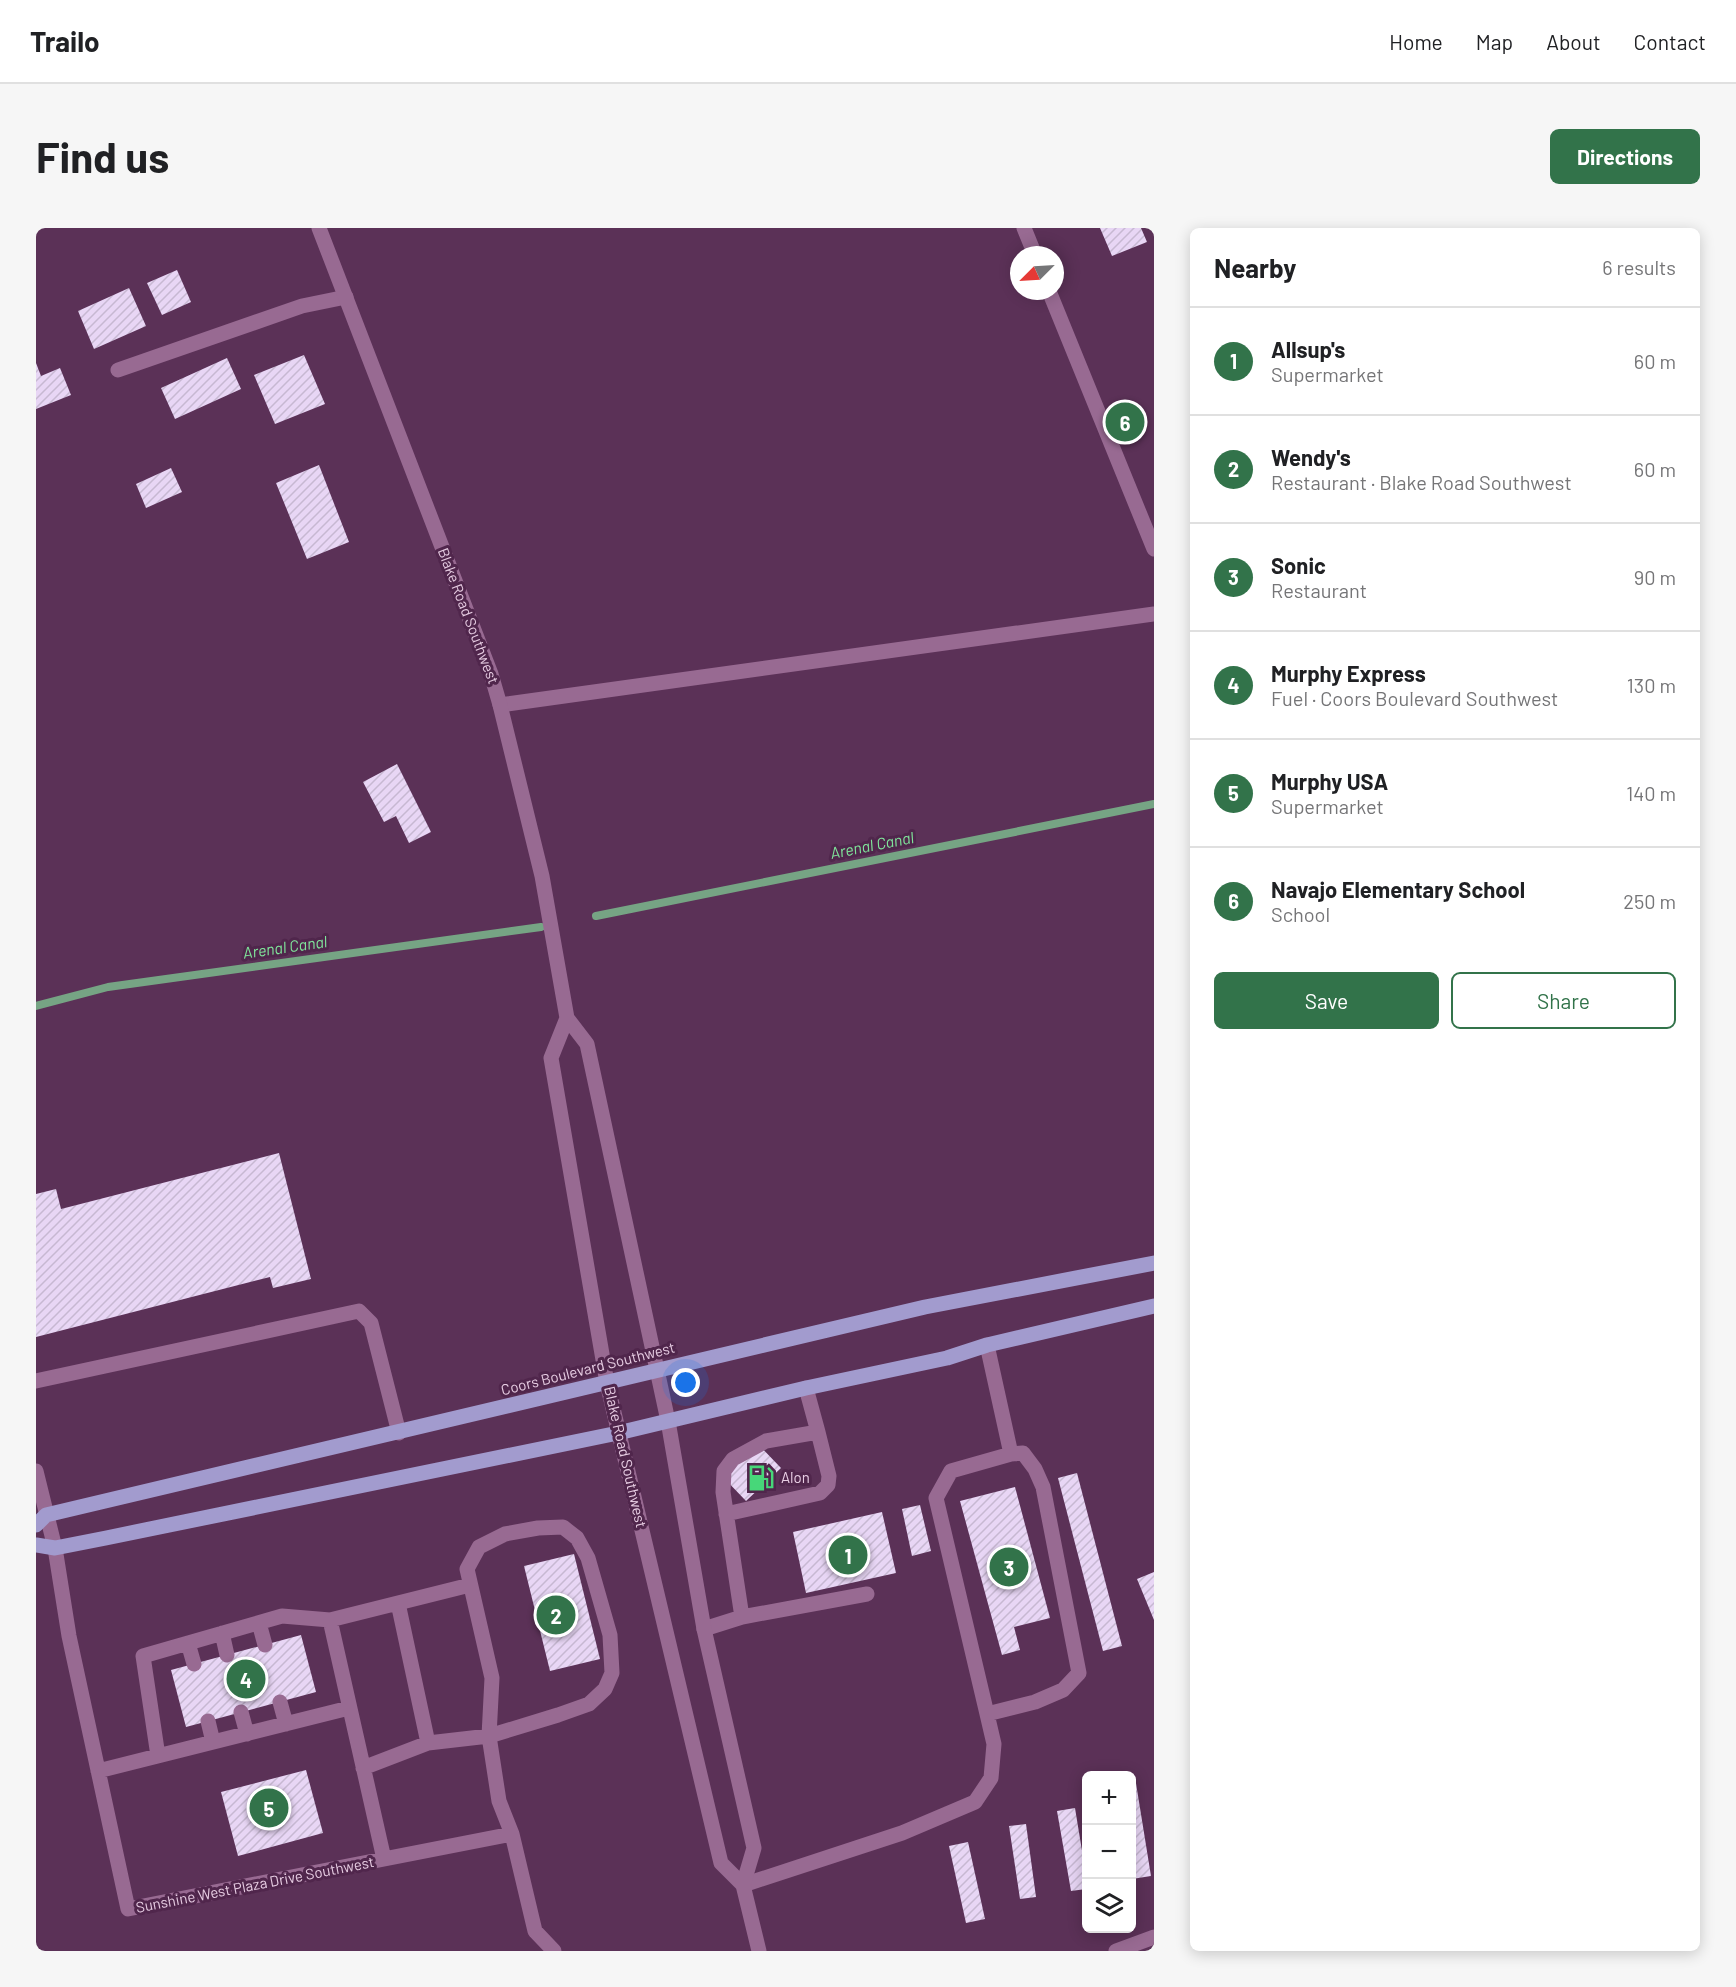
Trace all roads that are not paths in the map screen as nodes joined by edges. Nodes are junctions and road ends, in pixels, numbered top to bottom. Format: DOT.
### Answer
graph roads {
  1 [pos="319,228"];
  2 [pos="1024,228"];
  3 [pos="1031,246"];
  4 [pos="346,297"];
  5 [pos="1053,300"];
  6 [pos="117,370"];
  7 [pos="1154,549"];
  8 [pos="1154,614"];
  9 [pos="500,705"];
  10 [pos="567,1018"];
  11 [pos="1154,1263"];
  12 [pos="1154,1306"];
  13 [pos="987,1345"];
  14 [pos="656,1371"];
  15 [pos="36,1382"];
  16 [pos="607,1383"];
  17 [pos="806,1388"];
  18 [pos="668,1421"];
  19 [pos="818,1432"];
  20 [pos="399,1433"];
  21 [pos="618,1433"];
  22 [pos="1011,1454"];
  23 [pos="36,1471"];
  24 [pos="726,1514"];
  25 [pos="41,1520"];
  26 [pos="36,1545"];
  27 [pos="55,1548"];
  28 [pos="470,1585"];
  29 [pos="867,1594"];
  30 [pos="398,1603"];
  31 [pos="742,1617"];
  32 [pos="330,1620"];
  33 [pos="259,1623"];
  34 [pos="704,1629"];
  35 [pos="222,1633"];
  36 [pos="189,1643"];
  37 [pos="265,1645"];
  38 [pos="227,1655"];
  39 [pos="194,1664"];
  40 [pos="280,1702"];
  41 [pos="349,1708"];
  42 [pos="241,1712"];
  43 [pos="987,1713"];
  44 [pos="208,1721"];
  45 [pos="286,1724"];
  46 [pos="247,1734"];
  47 [pos="489,1736"];
  48 [pos="213,1742"];
  49 [pos="429,1743"];
  50 [pos="158,1756"];
  51 [pos="363,1768"];
  52 [pos="98,1771"];
  53 [pos="512,1834"];
  54 [pos="384,1859"];
  55 [pos="743,1885"];
  56 [pos="1154,1937"];
  57 [pos="554,1951"];
  58 [pos="759,1951"];
  59 [pos="1116,1951"];
  1 -- 4 [label="street, Blake Road Southwest"];
  2 -- 3 [label="street"];
  4 -- 6 [label="street"];
  4 -- 9 [label="street, Blake Road Southwest"];
  5 -- 7 [label="street"];
  8 -- 9 [label="street"];
  9 -- 10 [label="street, Blake Road Southwest"];
  10 -- 14 [label="street, Blake Road Southwest"];
  10 -- 16 [label="street, Blake Road Southwest"];
  11 -- 14 [label="main road, Coors Boulevard Southwest"];
  12 -- 13 [label="main road"];
  13 -- 17 [label="main road"];
  13 -- 22 [label="street"];
  14 -- 16 [label="main road, Coors Boulevard Southwest"];
  14 -- 18 [label="street, Blake Road Southwest"];
  15 -- 20 [label="street"];
  16 -- 20 [label="main road, Coors Boulevard Southwest"];
  16 -- 21 [label="street, Blake Road Southwest"];
  17 -- 18 [label="main road"];
  17 -- 19 [label="street"];
  18 -- 21 [label="main road"];
  18 -- 34 [label="street, Blake Road Southwest"];
  19 -- 24 [label="street"];
  19 -- 24 [label="street"];
  20 -- 25 [label="main road, Coors Boulevard Southwest"];
  21 -- 27 [label="main road"];
  21 -- 55 [label="street, Blake Road Southwest"];
  22 -- 43 [label="street"];
  22 -- 43 [label="street"];
  23 -- 25 [label="street, Sunshine West Plaza Drive Southwest"];
  24 -- 31 [label="street"];
  25 -- 27 [label="street, Sunshine West Plaza Drive Southwest"];
  26 -- 27 [label="main road"];
  27 -- 52 [label="street, Sunshine West Plaza Drive Southwest"];
  28 -- 30 [label="street"];
  28 -- 47 [label="street"];
  28 -- 47 [label="street"];
  29 -- 31 [label="street"];
  30 -- 32 [label="street"];
  30 -- 49 [label="street"];
  31 -- 34 [label="street"];
  32 -- 33 [label="street"];
  32 -- 41 [label="street"];
  33 -- 35 [label="street"];
  33 -- 37 [label="street"];
  34 -- 55 [label="street, Blake Road Southwest"];
  35 -- 36 [label="street"];
  35 -- 38 [label="street"];
  36 -- 39 [label="street"];
  36 -- 50 [label="street"];
  40 -- 45 [label="street"];
  41 -- 45 [label="street"];
  41 -- 51 [label="street"];
  42 -- 46 [label="street"];
  43 -- 55 [label="street"];
  44 -- 48 [label="street"];
  45 -- 46 [label="street"];
  46 -- 48 [label="street"];
  47 -- 49 [label="street"];
  47 -- 53 [label="street"];
  48 -- 50 [label="street"];
  49 -- 51 [label="street"];
  50 -- 52 [label="street"];
  51 -- 54 [label="street"];
  52 -- 54 [label="street, Sunshine West Plaza Drive Southwest"];
  53 -- 54 [label="street, Sunshine West Plaza Drive Southwest"];
  53 -- 57 [label="street"];
  55 -- 58 [label="street"];
  56 -- 59 [label="street"];
}
